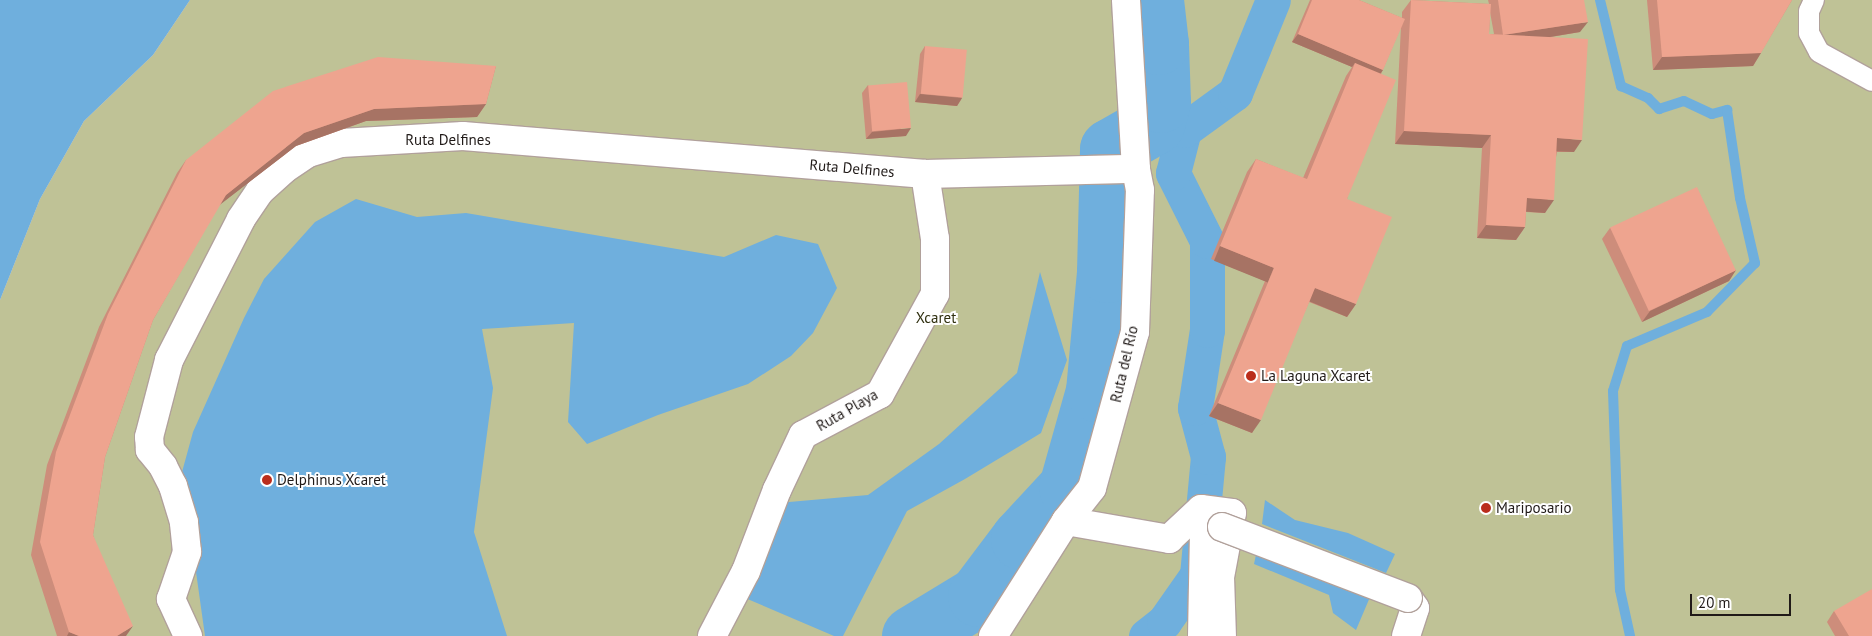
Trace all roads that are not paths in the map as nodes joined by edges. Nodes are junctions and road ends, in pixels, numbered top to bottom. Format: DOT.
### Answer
graph roads {
  1 [pos="1126,0"];
  2 [pos="1814,0"];
  3 [pos="1872,81"];
  4 [pos="1136,169"];
  5 [pos="924,174"];
  6 [pos="1066,521"];
  7 [pos="188,636"];
  8 [pos="712,636"];
  9 [pos="994,636"];
  10 [pos="1202,636"];
  11 [pos="1222,636"];
  12 [pos="1406,636"];
  1 -- 4 [label="street, Ruta del Río"];
  2 -- 3 [label="lane"];
  4 -- 5 [label="street, Ruta Delfines"];
  4 -- 6 [label="street, Ruta del Río"];
  5 -- 7 [label="street, Ruta Delfines"];
  5 -- 8 [label="street, Ruta Playa"];
  6 -- 9 [label="street, Ruta del Río"];
  6 -- 11 [label="street"];
  10 -- 12 [label="street, bridge"];
}
